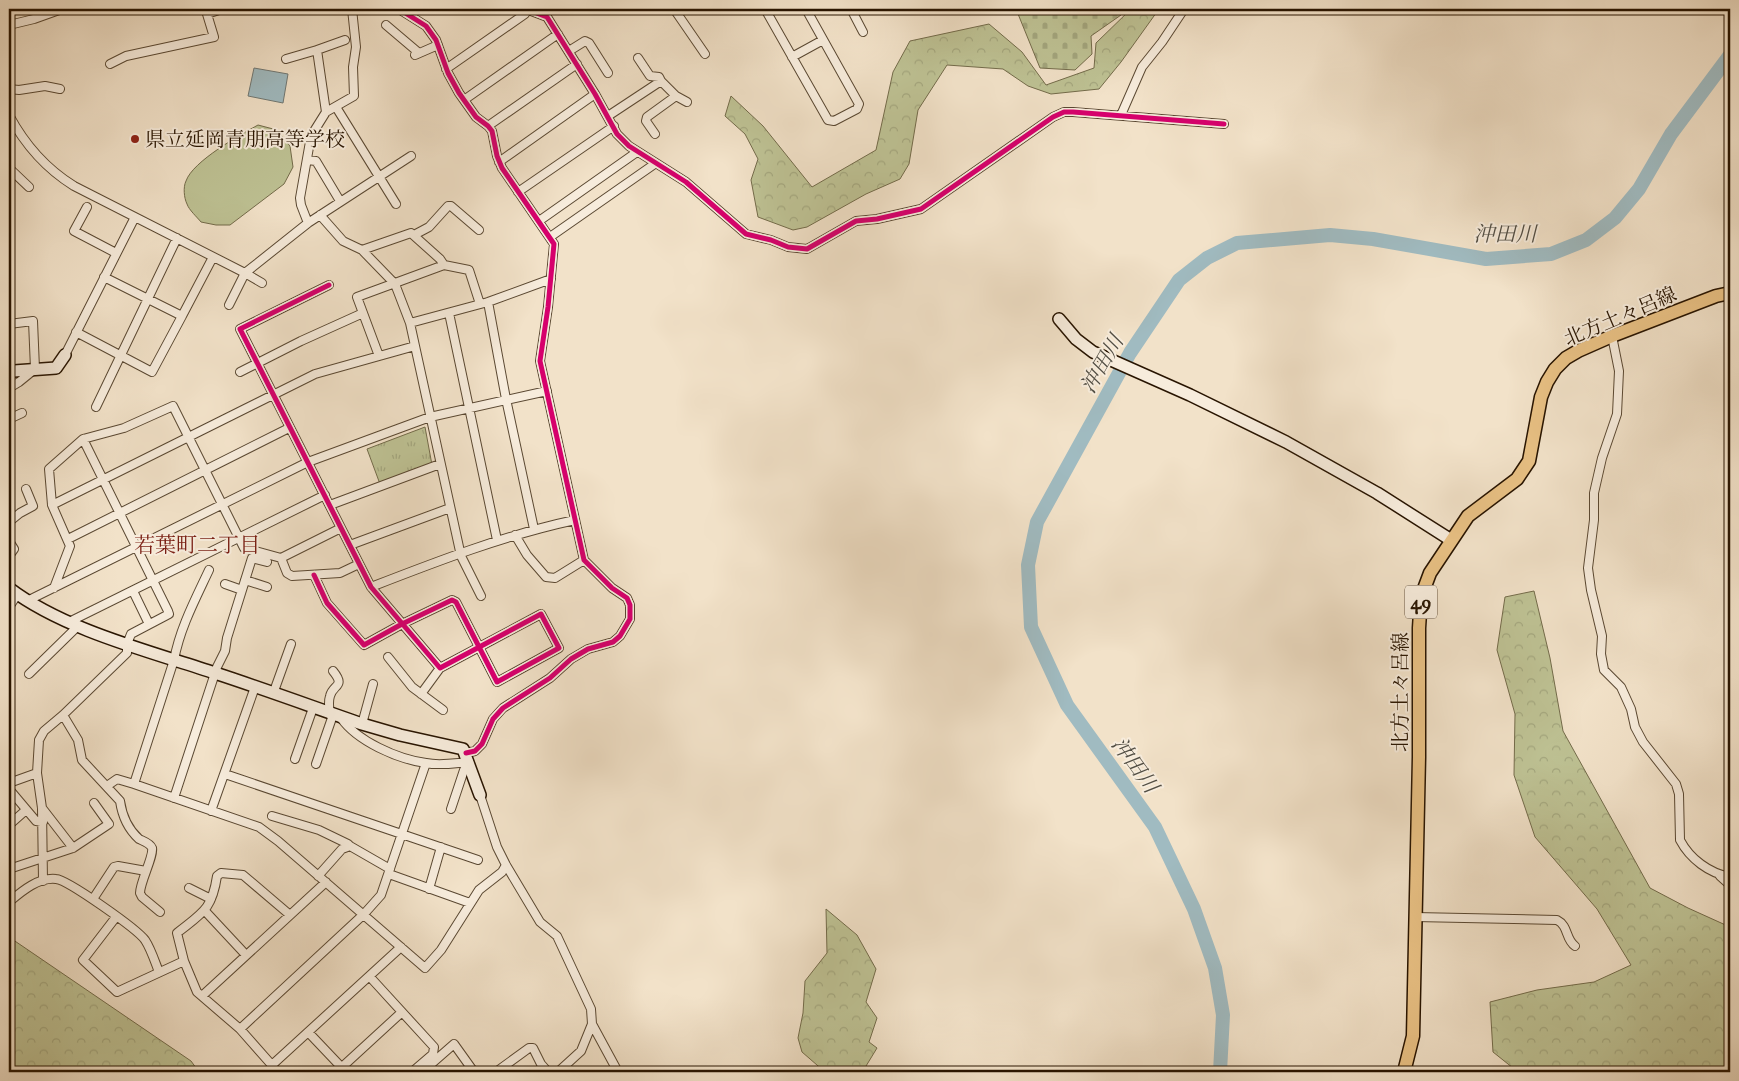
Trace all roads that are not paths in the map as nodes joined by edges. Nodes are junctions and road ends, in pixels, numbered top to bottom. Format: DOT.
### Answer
graph roads {
  1 [pos="62,9"];
  2 [pos="222,9"];
  3 [pos="352,9"];
  4 [pos="399,9"];
  5 [pos="485,9"];
  6 [pos="494,9"];
  7 [pos="526,9"];
  8 [pos="674,9"];
  9 [pos="765,9"];
  10 [pos="806,9"];
  11 [pos="851,9"];
  12 [pos="1184,9"];
  13 [pos="206,11"];
  14 [pos="9,25"];
  15 [pos="386,25"];
  16 [pos="863,32"];
  17 [pos="558,34"];
  18 [pos="344,40"];
  19 [pos="823,40"];
  20 [pos="438,45"];
  21 [pos="317,50"];
  22 [pos="569,51"];
  23 [pos="705,54"];
  24 [pos="792,57"];
  25 [pos="638,58"];
  26 [pos="286,59"];
  27 [pos="110,64"];
  28 [pos="577,64"];
  29 [pos="446,69"];
  30 [pos="608,73"];
  31 [pos="661,81"];
  32 [pos="60,89"];
  33 [pos="9,90"];
  34 [pos="595,94"];
  35 [pos="676,96"];
  36 [pos="464,100"];
  37 [pos="687,102"];
  38 [pos="336,107"];
  39 [pos="326,112"];
  40 [pos="9,115"];
  41 [pos="1121,115"];
  42 [pos="608,116"];
  43 [pos="1224,124"];
  44 [pos="488,126"];
  45 [pos="614,126"];
  46 [pos="655,134"];
  47 [pos="637,152"];
  48 [pos="411,156"];
  49 [pos="307,160"];
  50 [pos="499,162"];
  51 [pos="656,163"];
  52 [pos="9,169"];
  53 [pos="379,176"];
  54 [pos="30,187"];
  55 [pos="518,192"];
  56 [pos="340,201"];
  57 [pos="396,204"];
  58 [pos="87,207"];
  59 [pos="320,215"];
  60 [pos="135,217"];
  61 [pos="539,221"];
  62 [pos="308,222"];
  63 [pos="479,230"];
  64 [pos="414,235"];
  65 [pos="550,237"];
  66 [pos="177,238"];
  67 [pos="362,250"];
  68 [pos="116,253"];
  69 [pos="213,257"];
  70 [pos="444,265"];
  71 [pos="245,272"];
  72 [pos="104,277"];
  73 [pos="551,279"];
  74 [pos="262,283"];
  75 [pos="395,284"];
  76 [pos="330,285"];
  77 [pos="1730,293"];
  78 [pos="148,299"];
  79 [pos="484,303"];
  80 [pos="229,305"];
  81 [pos="363,313"];
  82 [pos="450,313"];
  83 [pos="182,316"];
  84 [pos="1059,319"];
  85 [pos="410,323"];
  86 [pos="9,324"];
  87 [pos="76,332"];
  88 [pos="1612,336"];
  89 [pos="415,346"];
  90 [pos="65,355"];
  91 [pos="121,356"];
  92 [pos="378,356"];
  93 [pos="258,363"];
  94 [pos="35,369"];
  95 [pos="240,372"];
  96 [pos="9,373"];
  97 [pos="9,388"];
  98 [pos="548,391"];
  99 [pos="274,395"];
  100 [pos="506,399"];
  101 [pos="96,407"];
  102 [pos="468,408"];
  103 [pos="22,413"];
  104 [pos="430,417"];
  105 [pos="9,419"];
  106 [pos="289,428"];
  107 [pos="188,438"];
  108 [pos="83,439"];
  109 [pos="308,462"];
  110 [pos="440,464"];
  111 [pos="204,470"];
  112 [pos="104,480"];
  113 [pos="26,489"];
  114 [pos="325,495"];
  115 [pos="52,505"];
  116 [pos="222,505"];
  117 [pos="330,505"];
  118 [pos="450,508"];
  119 [pos="119,513"];
  120 [pos="575,520"];
  121 [pos="9,522"];
  122 [pos="341,528"];
  123 [pos="534,529"];
  124 [pos="515,535"];
  125 [pos="239,538"];
  126 [pos="68,539"];
  127 [pos="497,540"];
  128 [pos="1451,540"];
  129 [pos="9,541"];
  130 [pos="350,545"];
  131 [pos="137,547"];
  132 [pos="460,553"];
  133 [pos="9,556"];
  134 [pos="281,558"];
  135 [pos="584,560"];
  136 [pos="267,562"];
  137 [pos="359,564"];
  138 [pos="209,570"];
  139 [pos="314,575"];
  140 [pos="245,580"];
  141 [pos="153,581"];
  142 [pos="225,584"];
  143 [pos="267,587"];
  144 [pos="371,587"];
  145 [pos="54,588"];
  146 [pos="242,590"];
  147 [pos="133,591"];
  148 [pos="18,594"];
  149 [pos="481,596"];
  150 [pos="9,608"];
  151 [pos="148,622"];
  152 [pos="73,624"];
  153 [pos="402,624"];
  154 [pos="127,644"];
  155 [pos="290,644"];
  156 [pos="479,647"];
  157 [pos="388,658"];
  158 [pos="174,660"];
  159 [pos="440,668"];
  160 [pos="334,671"];
  161 [pos="215,673"];
  162 [pos="29,674"];
  163 [pos="372,684"];
  164 [pos="254,687"];
  165 [pos="273,694"];
  166 [pos="421,694"];
  167 [pos="313,708"];
  168 [pos="444,710"];
  169 [pos="63,715"];
  170 [pos="334,715"];
  171 [pos="362,724"];
  172 [pos="467,758"];
  173 [pos="295,759"];
  174 [pos="426,763"];
  175 [pos="316,764"];
  176 [pos="37,773"];
  177 [pos="225,774"];
  178 [pos="9,783"];
  179 [pos="134,784"];
  180 [pos="107,786"];
  181 [pos="9,790"];
  182 [pos="480,795"];
  183 [pos="174,798"];
  184 [pos="94,803"];
  185 [pos="42,808"];
  186 [pos="451,809"];
  187 [pos="26,810"];
  188 [pos="211,811"];
  189 [pos="272,816"];
  190 [pos="42,822"];
  191 [pos="9,825"];
  192 [pos="402,834"];
  193 [pos="350,846"];
  194 [pos="441,847"];
  195 [pos="73,848"];
  196 [pos="44,858"];
  197 [pos="478,860"];
  198 [pos="506,865"];
  199 [pos="9,869"];
  200 [pos="146,871"];
  201 [pos="390,872"];
  202 [pos="1718,875"];
  203 [pos="318,876"];
  204 [pos="1730,877"];
  205 [pos="43,881"];
  206 [pos="326,882"];
  207 [pos="1730,885"];
  208 [pos="189,888"];
  209 [pos="429,889"];
  210 [pos="93,899"];
  211 [pos="211,899"];
  212 [pos="9,902"];
  213 [pos="470,903"];
  214 [pos="205,911"];
  215 [pos="160,912"];
  216 [pos="364,914"];
  217 [pos="290,915"];
  218 [pos="116,917"];
  219 [pos="1415,917"];
  220 [pos="1575,946"];
  221 [pos="401,947"];
  222 [pos="246,955"];
  223 [pos="184,961"];
  224 [pos="159,972"];
  225 [pos="370,977"];
  226 [pos="202,996"];
  227 [pos="402,1012"];
  228 [pos="592,1024"];
  229 [pos="240,1029"];
  230 [pos="308,1032"];
  231 [pos="272,1065"];
  232 [pos="344,1070"];
  233 [pos="278,1072"];
  234 [pos="412,1072"];
  235 [pos="422,1072"];
  236 [pos="474,1072"];
  237 [pos="496,1072"];
  238 [pos="548,1072"];
  239 [pos="558,1072"];
  240 [pos="618,1072"];
  241 [pos="1404,1072"];
  1 -- 14 [label="street"];
  2 -- 13 [label="street"];
  3 -- 38 [label="street"];
  4 -- 20 [label="street"];
  5 -- 6 [label="street"];
  7 -- 17 [label="street"];
  7 -- 29 [label="street"];
  8 -- 23 [label="street"];
  9 -- 24 [label="street"];
  10 -- 19 [label="street"];
  11 -- 16 [label="street"];
  12 -- 41 [label="street"];
  13 -- 27 [label="street"];
  15 -- 20 [label="street"];
  17 -- 22 [label="street"];
  17 -- 36 [label="street"];
  18 -- 21 [label="street"];
  19 -- 24 [label="street"];
  19 -- 24 [label="street"];
  20 -- 29 [label="street"];
  21 -- 26 [label="street"];
  21 -- 39 [label="street"];
  22 -- 28 [label="street"];
  22 -- 30 [label="street"];
  25 -- 31 [label="street"];
  28 -- 34 [label="street"];
  28 -- 44 [label="street"];
  29 -- 36 [label="street"];
  31 -- 35 [label="street"];
  31 -- 42 [label="street"];
  32 -- 33 [label="street"];
  34 -- 42 [label="street"];
  34 -- 50 [label="street"];
  35 -- 37 [label="street"];
  35 -- 46 [label="street"];
  36 -- 44 [label="street"];
  38 -- 39 [label="street"];
  38 -- 53 [label="street"];
  39 -- 49 [label="street"];
  40 -- 60 [label="street"];
  41 -- 43 [label="street"];
  41 -- 51 [label="street"];
  42 -- 45 [label="street"];
  44 -- 50 [label="street"];
  45 -- 47 [label="street"];
  45 -- 55 [label="street"];
  47 -- 51 [label="street"];
  47 -- 61 [label="street"];
  48 -- 53 [label="street"];
  49 -- 56 [label="street"];
  49 -- 62 [label="street"];
  50 -- 55 [label="street"];
  51 -- 65 [label="street"];
  52 -- 54 [label="street"];
  53 -- 56 [label="street"];
  53 -- 57 [label="street"];
  55 -- 61 [label="street"];
  56 -- 59 [label="street"];
  58 -- 68 [label="street"];
  59 -- 62 [label="street"];
  59 -- 67 [label="street"];
  60 -- 66 [label="street"];
  60 -- 68 [label="street"];
  61 -- 65 [label="street"];
  62 -- 71 [label="street"];
  63 -- 64 [label="street"];
  64 -- 67 [label="street"];
  64 -- 70 [label="street"];
  65 -- 73 [label="street"];
  66 -- 69 [label="street"];
  66 -- 78 [label="street"];
  67 -- 75 [label="street"];
  68 -- 72 [label="street"];
  69 -- 71 [label="street"];
  69 -- 83 [label="street"];
  70 -- 75 [label="street"];
  70 -- 79 [label="street"];
  71 -- 74 [label="street"];
  71 -- 80 [label="street"];
  72 -- 78 [label="street"];
  72 -- 87 [label="street"];
  73 -- 79 [label="street"];
  73 -- 98 [label="street"];
  75 -- 81 [label="street"];
  75 -- 85 [label="street"];
  76 -- 93 [label="street"];
  77 -- 88 [label="main road, 北方土々呂線 / 49"];
  78 -- 83 [label="street"];
  78 -- 91 [label="street"];
  79 -- 82 [label="street"];
  79 -- 100 [label="street"];
  81 -- 92 [label="street"];
  81 -- 93 [label="street"];
  82 -- 85 [label="street"];
  82 -- 102 [label="street"];
  83 -- 91 [label="street"];
  84 -- 128 [label="street"];
  85 -- 89 [label="street"];
  86 -- 94 [label="street"];
  87 -- 90 [label="street"];
  87 -- 91 [label="street"];
  88 -- 128 [label="main road, 北方土々呂線 / 49"];
  88 -- 202 [label="street"];
  89 -- 92 [label="street"];
  89 -- 104 [label="street"];
  90 -- 94 [label="street"];
  91 -- 101 [label="street"];
  92 -- 99 [label="street"];
  93 -- 95 [label="street"];
  93 -- 99 [label="street"];
  94 -- 96 [label="street"];
  94 -- 97 [label="street"];
  98 -- 100 [label="street"];
  98 -- 120 [label="street"];
  99 -- 106 [label="street"];
  99 -- 107 [label="street"];
  100 -- 102 [label="street"];
  100 -- 123 [label="street"];
  102 -- 104 [label="street"];
  102 -- 127 [label="street"];
  103 -- 105 [label="street"];
  104 -- 109 [label="street"];
  104 -- 110 [label="street"];
  106 -- 109 [label="street"];
  106 -- 111 [label="street"];
  107 -- 108 [label="street"];
  107 -- 111 [label="street"];
  107 -- 112 [label="street"];
  108 -- 112 [label="street"];
  108 -- 115 [label="street"];
  109 -- 114 [label="street"];
  109 -- 116 [label="street"];
  110 -- 117 [label="street"];
  110 -- 118 [label="street"];
  111 -- 116 [label="street"];
  111 -- 119 [label="street"];
  112 -- 115 [label="street"];
  112 -- 119 [label="street"];
  113 -- 121 [label="street"];
  114 -- 117 [label="street"];
  114 -- 125 [label="street"];
  115 -- 126 [label="street"];
  116 -- 125 [label="street"];
  116 -- 131 [label="street"];
  117 -- 122 [label="street"];
  118 -- 130 [label="street"];
  118 -- 132 [label="street"];
  119 -- 126 [label="street"];
  119 -- 131 [label="street"];
  120 -- 123 [label="street"];
  120 -- 135 [label="street"];
  122 -- 130 [label="street"];
  122 -- 134 [label="street"];
  123 -- 124 [label="street"];
  124 -- 127 [label="street"];
  124 -- 135 [label="street"];
  125 -- 134 [label="street"];
  125 -- 141 [label="street"];
  126 -- 145 [label="street"];
  127 -- 132 [label="street"];
  128 -- 219 [label="main road, 北方土々呂線 / 49"];
  129 -- 133 [label="street"];
  130 -- 137 [label="street"];
  131 -- 141 [label="street"];
  131 -- 145 [label="street"];
  132 -- 144 [label="street"];
  132 -- 149 [label="street"];
  134 -- 139 [label="street"];
  135 -- 172 [label="street"];
  136 -- 140 [label="street"];
  137 -- 139 [label="street"];
  137 -- 144 [label="street"];
  138 -- 158 [label="street"];
  139 -- 153 [label="street"];
  140 -- 143 [label="street"];
  140 -- 146 [label="street"];
  141 -- 147 [label="street"];
  141 -- 154 [label="street"];
  142 -- 146 [label="street"];
  144 -- 153 [label="street"];
  145 -- 148 [label="street"];
  146 -- 161 [label="street"];
  147 -- 151 [label="street"];
  147 -- 152 [label="street"];
  148 -- 150 [label="street"];
  148 -- 152 [label="street"];
  152 -- 154 [label="street"];
  152 -- 162 [label="street"];
  153 -- 156 [label="street"];
  153 -- 159 [label="street"];
  154 -- 158 [label="street"];
  154 -- 169 [label="street"];
  155 -- 165 [label="street"];
  156 -- 156 [label="street"];
  156 -- 159 [label="street"];
  157 -- 166 [label="street"];
  158 -- 161 [label="street"];
  158 -- 179 [label="street"];
  159 -- 166 [label="street"];
  160 -- 170 [label="street"];
  161 -- 164 [label="street"];
  161 -- 183 [label="street"];
  163 -- 171 [label="street"];
  164 -- 165 [label="street"];
  164 -- 177 [label="street"];
  165 -- 167 [label="street"];
  166 -- 168 [label="street"];
  167 -- 170 [label="street"];
  167 -- 173 [label="street"];
  169 -- 176 [label="street"];
  169 -- 180 [label="street"];
  170 -- 171 [label="street"];
  170 -- 174 [label="street"];
  170 -- 175 [label="street"];
  171 -- 172 [label="street"];
  172 -- 174 [label="street"];
  172 -- 182 [label="street"];
  172 -- 186 [label="street"];
  174 -- 192 [label="street"];
  176 -- 178 [label="street"];
  176 -- 185 [label="street"];
  177 -- 188 [label="street"];
  177 -- 192 [label="street"];
  179 -- 180 [label="street"];
  179 -- 183 [label="street"];
  180 -- 200 [label="street"];
  181 -- 187 [label="street"];
  182 -- 198 [label="street"];
  183 -- 188 [label="street"];
  184 -- 195 [label="street"];
  185 -- 190 [label="street"];
  185 -- 195 [label="street"];
  187 -- 190 [label="street"];
  187 -- 191 [label="street"];
  188 -- 203 [label="street"];
  189 -- 193 [label="street"];
  190 -- 196 [label="street"];
  192 -- 194 [label="street"];
  192 -- 201 [label="street"];
  193 -- 201 [label="street"];
  193 -- 203 [label="street"];
  194 -- 197 [label="street"];
  194 -- 209 [label="street"];
  195 -- 196 [label="street"];
  196 -- 199 [label="street"];
  196 -- 205 [label="street"];
  198 -- 213 [label="street"];
  198 -- 228 [label="street"];
  200 -- 210 [label="street"];
  200 -- 215 [label="street"];
  201 -- 209 [label="street"];
  201 -- 216 [label="street"];
  202 -- 204 [label="street"];
  202 -- 207 [label="street"];
  203 -- 206 [label="street"];
  205 -- 210 [label="street"];
  205 -- 212 [label="street"];
  206 -- 216 [label="street"];
  206 -- 217 [label="street"];
  208 -- 211 [label="street"];
  209 -- 213 [label="street"];
  210 -- 218 [label="street"];
  211 -- 214 [label="street"];
  211 -- 217 [label="street"];
  213 -- 221 [label="street"];
  214 -- 222 [label="street"];
  214 -- 223 [label="street"];
  216 -- 221 [label="street"];
  216 -- 229 [label="street"];
  217 -- 222 [label="street"];
  218 -- 224 [label="street"];
  218 -- 224 [label="street"];
  219 -- 220 [label="street"];
  219 -- 241 [label="main road, 北方土々呂線 / 49"];
  221 -- 225 [label="street"];
  222 -- 226 [label="street"];
  223 -- 224 [label="street"];
  223 -- 226 [label="street"];
  225 -- 227 [label="street"];
  225 -- 230 [label="street"];
  226 -- 229 [label="street"];
  227 -- 232 [label="street"];
  227 -- 234 [label="street"];
  228 -- 239 [label="street"];
  228 -- 240 [label="street"];
  229 -- 231 [label="street"];
  230 -- 231 [label="street"];
  230 -- 232 [label="street"];
  231 -- 233 [label="street"];
  235 -- 236 [label="street"];
  237 -- 238 [label="street"];
}
